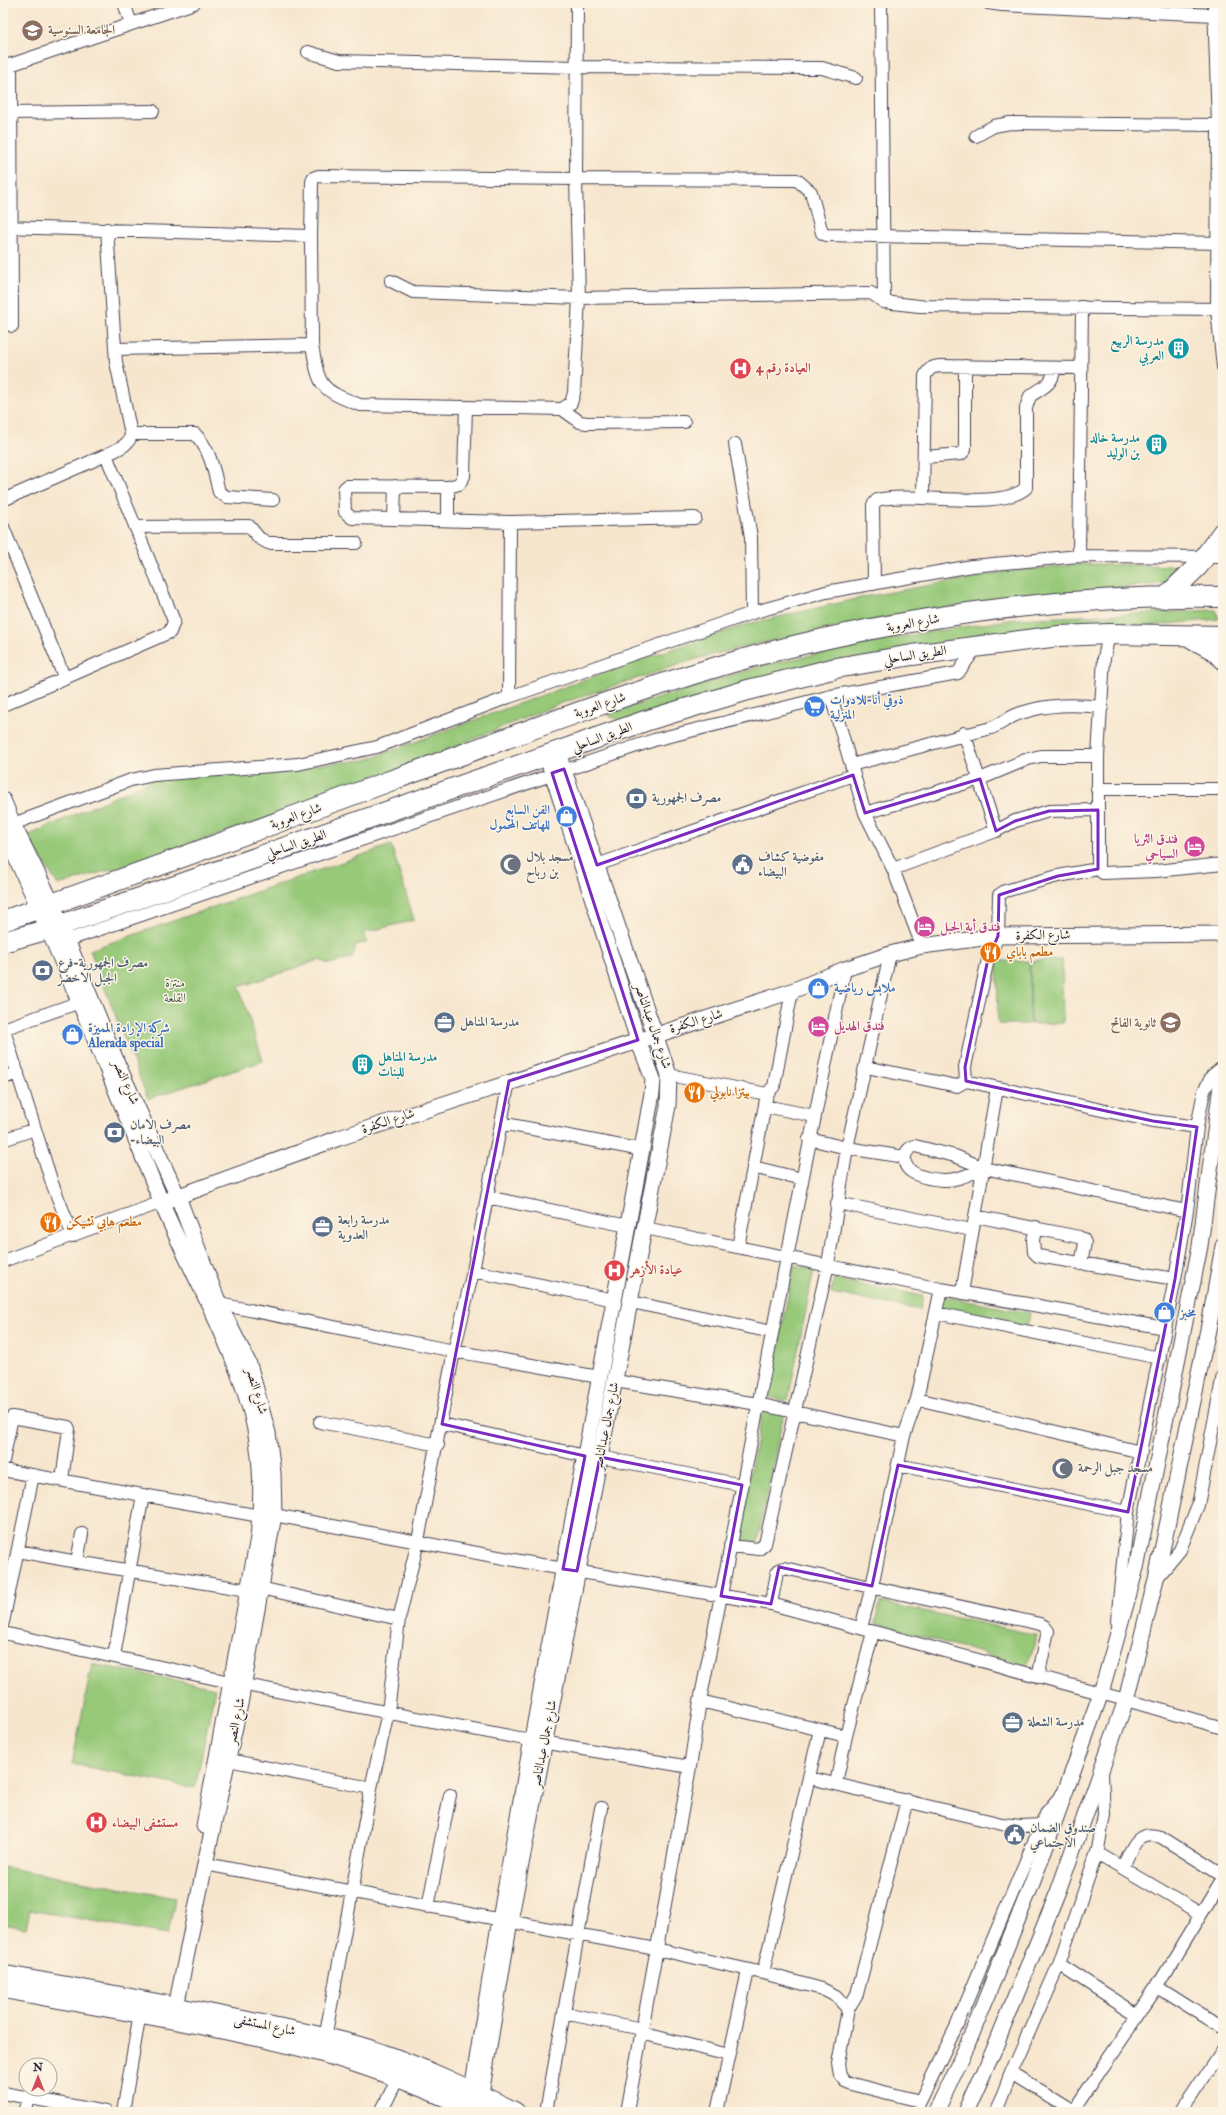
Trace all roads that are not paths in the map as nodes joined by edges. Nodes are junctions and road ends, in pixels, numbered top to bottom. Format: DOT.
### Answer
graph roads {
  1 [pos="124,3"];
  2 [pos="194,3"];
  3 [pos="577,3"];
  4 [pos="881,3"];
  5 [pos="988,3"];
  6 [pos="1214,3"];
  7 [pos="1215,16"];
  8 [pos="131,24"];
  9 [pos="308,52"];
  10 [pos="7,66"];
  11 [pos="577,67"];
  12 [pos="856,78"];
  13 [pos="153,111"];
  14 [pos="10,112"];
  15 [pos="1218,125"];
  16 [pos="976,136"];
  17 [pos="576,180"];
  18 [pos="7,227"];
  19 [pos="107,229"];
  20 [pos="311,236"];
  21 [pos="884,237"];
  22 [pos="1219,243"];
  23 [pos="391,281"];
  24 [pos="579,298"];
  25 [pos="884,302"];
  26 [pos="1082,307"];
  27 [pos="1220,309"];
  28 [pos="12,326"];
  29 [pos="312,345"];
  30 [pos="115,349"];
  31 [pos="965,366"];
  32 [pos="1223,367"];
  33 [pos="1054,368"];
  34 [pos="1080,368"];
  35 [pos="466,407"];
  36 [pos="562,409"];
  37 [pos="684,422"];
  38 [pos="131,434"];
  39 [pos="735,444"];
  40 [pos="106,455"];
  41 [pos="925,457"];
  42 [pos="396,486"];
  43 [pos="448,487"];
  44 [pos="923,498"];
  45 [pos="3,500"];
  46 [pos="273,500"];
  47 [pos="695,518"];
  48 [pos="394,519"];
  49 [pos="448,520"];
  50 [pos="510,522"];
  51 [pos="3,527"];
  52 [pos="135,527"];
  53 [pos="1223,532"];
  54 [pos="356,543"];
  55 [pos="1079,556"];
  56 [pos="1214,557"];
  57 [pos="874,584"];
  58 [pos="1223,597"];
  59 [pos="1166,598"];
  60 [pos="752,613"];
  61 [pos="1109,634"];
  62 [pos="1223,636"];
  63 [pos="1190,637"];
  64 [pos="977,646"];
  65 [pos="1223,659"];
  66 [pos="65,680"];
  67 [pos="832,696"];
  68 [pos="509,697"];
  69 [pos="3,705"];
  70 [pos="1102,707"];
  71 [pos="590,708"];
  72 [pos="542,726"];
  73 [pos="964,733"];
  74 [pos="599,737"];
  75 [pos="1098,756"];
  76 [pos="555,763"];
  77 [pos="852,770"];
  78 [pos="980,779"];
  79 [pos="1097,789"];
  80 [pos="1223,789"];
  81 [pos="3,800"];
  82 [pos="1098,810"];
  83 [pos="865,813"];
  84 [pos="6,827"];
  85 [pos="996,831"];
  86 [pos="1223,864"];
  87 [pos="597,865"];
  88 [pos="893,869"];
  89 [pos="1098,870"];
  90 [pos="46,906"];
  91 [pos="3,921"];
  92 [pos="58,934"];
  93 [pos="1223,934"];
  94 [pos="998,936"];
  95 [pos="3,942"];
  96 [pos="922,946"];
  97 [pos="890,954"];
  98 [pos="845,969"];
  99 [pos="792,991"];
  100 [pos="80,1002"];
  101 [pos="3,1028"];
  102 [pos="656,1034"];
  103 [pos="638,1040"];
  104 [pos="866,1066"];
  105 [pos="1223,1067"];
  106 [pos="1223,1070"];
  107 [pos="18,1073"];
  108 [pos="670,1075"];
  109 [pos="3,1078"];
  110 [pos="509,1081"];
  111 [pos="966,1081"];
  112 [pos="997,1088"];
  113 [pos="766,1100"];
  114 [pos="814,1116"];
  115 [pos="501,1123"];
  116 [pos="1197,1127"];
  117 [pos="35,1129"];
  118 [pos="809,1139"];
  119 [pos="3,1140"];
  120 [pos="847,1148"];
  121 [pos="642,1150"];
  122 [pos="905,1157"];
  123 [pos="753,1167"];
  124 [pos="984,1168"];
  125 [pos="802,1179"];
  126 [pos="178,1197"];
  127 [pos="487,1197"];
  128 [pos="162,1202"];
  129 [pos="836,1203"];
  130 [pos="1187,1211"];
  131 [pos="975,1216"];
  132 [pos="628,1226"];
  133 [pos="645,1228"];
  134 [pos="1036,1228"];
  135 [pos="972,1230"];
  136 [pos="73,1236"];
  137 [pos="1223,1246"];
  138 [pos="738,1247"];
  139 [pos="788,1258"];
  140 [pos="3,1262"];
  141 [pos="828,1264"];
  142 [pos="1081,1264"];
  143 [pos="473,1271"];
  144 [pos="1175,1279"];
  145 [pos="941,1289"];
  146 [pos="962,1292"];
  147 [pos="614,1300"];
  148 [pos="631,1302"];
  149 [pos="219,1304"];
  150 [pos="936,1313"];
  151 [pos="1166,1328"];
  152 [pos="772,1332"];
  153 [pos="454,1351"];
  154 [pos="1160,1358"];
  155 [pos="1223,1375"];
  156 [pos="599,1377"];
  157 [pos="615,1381"];
  158 [pos="917,1399"];
  159 [pos="758,1404"];
  160 [pos="796,1411"];
  161 [pos="320,1422"];
  162 [pos="442,1424"];
  163 [pos="1218,1433"];
  164 [pos="904,1436"];
  165 [pos="438,1445"];
  166 [pos="1141,1452"];
  167 [pos="585,1456"];
  168 [pos="600,1457"];
  169 [pos="3,1461"];
  170 [pos="898,1465"];
  171 [pos="3,1470"];
  172 [pos="33,1475"];
  173 [pos="62,1480"];
  174 [pos="742,1485"];
  175 [pos="143,1495"];
  176 [pos="1128,1512"];
  177 [pos="267,1515"];
  178 [pos="82,1534"];
  179 [pos="418,1540"];
  180 [pos="730,1546"];
  181 [pos="18,1551"];
  182 [pos="77,1562"];
  183 [pos="129,1570"];
  184 [pos="570,1570"];
  185 [pos="1156,1579"];
  186 [pos="872,1586"];
  187 [pos="254,1589"];
  188 [pos="721,1596"];
  189 [pos="771,1604"];
  190 [pos="399,1619"];
  191 [pos="3,1622"];
  192 [pos="861,1628"];
  193 [pos="873,1632"];
  194 [pos="3,1633"];
  195 [pos="1115,1644"];
  196 [pos="114,1656"];
  197 [pos="1038,1677"];
  198 [pos="237,1683"];
  199 [pos="1101,1693"];
  200 [pos="1126,1700"];
  201 [pos="700,1701"];
  202 [pos="388,1712"];
  203 [pos="1223,1728"];
  204 [pos="820,1730"];
  205 [pos="846,1736"];
  206 [pos="537,1741"];
  207 [pos="228,1760"];
  208 [pos="690,1766"];
  209 [pos="1101,1768"];
  210 [pos="810,1778"];
  211 [pos="836,1782"];
  212 [pos="371,1788"];
  213 [pos="1067,1788"];
  214 [pos="450,1795"];
  215 [pos="907,1800"];
  216 [pos="214,1801"];
  217 [pos="601,1808"];
  218 [pos="1041,1825"];
  219 [pos="1096,1853"];
  220 [pos="205,1864"];
  221 [pos="1123,1867"];
  222 [pos="1223,1877"];
  223 [pos="352,1892"];
  224 [pos="428,1907"];
  225 [pos="1201,1914"];
  226 [pos="504,1921"];
  227 [pos="578,1936"];
  228 [pos="656,1949"];
  229 [pos="1059,1964"];
  230 [pos="748,1971"];
  231 [pos="764,1973"];
  232 [pos="3,1975"];
  233 [pos="1157,1987"];
  234 [pos="3,1988"];
  235 [pos="141,2008"];
  236 [pos="848,2009"];
  237 [pos="172,2013"];
  238 [pos="564,2013"];
  239 [pos="1138,2015"];
  240 [pos="1223,2029"];
  241 [pos="641,2031"];
  242 [pos="324,2045"];
  243 [pos="1223,2047"];
  244 [pos="730,2055"];
  245 [pos="402,2070"];
  246 [pos="1011,2073"];
  247 [pos="3,2093"];
  248 [pos="28,2099"];
  249 [pos="469,2104"];
  250 [pos="918,2106"];
  251 [pos="24,2112"];
  252 [pos="106,2112"];
  253 [pos="123,2112"];
  254 [pos="380,2112"];
  255 [pos="515,2112"];
  256 [pos="546,2112"];
  257 [pos="627,2112"];
  258 [pos="717,2112"];
  259 [pos="936,2112"];
  260 [pos="966,2112"];
  261 [pos="996,2112"];
  262 [pos="1074,2112"];
  263 [pos="1180,2112"];
  1 -- 8 [label="street"];
  2 -- 8 [label="street"];
  3 -- 11 [label="street"];
  4 -- 21 [label="street"];
  5 -- 7 [label="street"];
  6 -- 7 [label="street"];
  7 -- 15 [label="street"];
  8 -- 10 [label="street"];
  9 -- 11 [label="street"];
  10 -- 14 [label="street"];
  11 -- 12 [label="street"];
  11 -- 17 [label="street"];
  13 -- 14 [label="street"];
  14 -- 18 [label="street"];
  15 -- 16 [label="street"];
  15 -- 22 [label="street"];
  17 -- 20 [label="street"];
  17 -- 21 [label="street"];
  17 -- 24 [label="street"];
  18 -- 19 [label="street"];
  18 -- 28 [label="street"];
  19 -- 20 [label="street"];
  19 -- 30 [label="street"];
  20 -- 29 [label="street"];
  21 -- 22 [label="street"];
  21 -- 25 [label="street"];
  22 -- 27 [label="street"];
  23 -- 24 [label="street"];
  24 -- 25 [label="street"];
  24 -- 36 [label="street"];
  25 -- 26 [label="street"];
  26 -- 27 [label="street"];
  26 -- 34 [label="street"];
  27 -- 32 [label="street"];
  29 -- 30 [label="street"];
  29 -- 35 [label="street"];
  30 -- 38 [label="street"];
  31 -- 33 [label="street"];
  31 -- 41 [label="street"];
  31 -- 41 [label="street"];
  33 -- 34 [label="street"];
  33 -- 44 [label="street"];
  34 -- 55 [label="street"];
  35 -- 36 [label="street"];
  35 -- 43 [label="street"];
  36 -- 37 [label="street"];
  38 -- 40 [label="street"];
  38 -- 46 [label="street"];
  39 -- 60 [label="street"];
  40 -- 45 [label="street"];
  40 -- 52 [label="street"];
  41 -- 44 [label="street"];
  42 -- 43 [label="street"];
  42 -- 48 [label="street"];
  42 -- 48 [label="street"];
  43 -- 49 [label="street"];
  44 -- 57 [label="street"];
  47 -- 50 [label="street"];
  48 -- 49 [label="street"];
  49 -- 50 [label="street"];
  50 -- 68 [label="street"];
  51 -- 66 [label="street"];
  52 -- 54 [label="street"];
  52 -- 66 [label="street"];
  53 -- 56 [label="highway"];
  55 -- 56 [label="street"];
  55 -- 57 [label="street"];
  56 -- 59 [label="highway"];
  57 -- 60 [label="street"];
  58 -- 59 [label="highway, شارع العروبة"];
  59 -- 71 [label="highway, شارع العروبة"];
  60 -- 68 [label="street"];
  61 -- 63 [label="highway, الطريق الساحلي"];
  61 -- 64 [label="highway, الطريق الساحلي"];
  61 -- 70 [label="street"];
  62 -- 63 [label="highway, الطريق الساحلي"];
  63 -- 65 [label="highway"];
  64 -- 67 [label="street"];
  64 -- 74 [label="highway, الطريق الساحلي"];
  66 -- 69 [label="street"];
  67 -- 76 [label="street"];
  67 -- 77 [label="street"];
  68 -- 84 [label="street"];
  70 -- 73 [label="street"];
  70 -- 75 [label="street"];
  71 -- 72 [label="highway, شارع العروبة"];
  71 -- 74 [label="highway"];
  72 -- 76 [label="highway"];
  72 -- 90 [label="highway, شارع العروبة"];
  73 -- 77 [label="street"];
  73 -- 78 [label="street"];
  74 -- 76 [label="highway, الطريق الساحلي"];
  75 -- 78 [label="street"];
  75 -- 79 [label="street"];
  76 -- 87 [label="street, شارع جمال عبدالناصر"];
  76 -- 92 [label="highway, الطريق الساحلي"];
  76 -- 103 [label="street"];
  77 -- 83 [label="street"];
  77 -- 87 [label="street"];
  78 -- 83 [label="street"];
  78 -- 85 [label="street"];
  79 -- 80 [label="street"];
  79 -- 82 [label="street"];
  81 -- 84 [label="street, شارع النصر"];
  82 -- 85 [label="street"];
  82 -- 89 [label="street"];
  83 -- 88 [label="street"];
  84 -- 90 [label="street, شارع النصر"];
  85 -- 88 [label="street"];
  86 -- 89 [label="street"];
  87 -- 102 [label="street, شارع جمال عبدالناصر"];
  88 -- 96 [label="street"];
  89 -- 94 [label="street"];
  90 -- 91 [label="highway, شارع العروبة"];
  90 -- 92 [label="street, شارع النصر"];
  92 -- 95 [label="highway, الطريق الساحلي"];
  92 -- 100 [label="street, شارع النصر"];
  92 -- 126 [label="street, شارع النصر"];
  93 -- 94 [label="street, شارع الكفرة"];
  94 -- 96 [label="street, شارع الكفرة"];
  94 -- 111 [label="street"];
  96 -- 97 [label="street, شارع الكفرة"];
  97 -- 98 [label="street, شارع الكفرة"];
  97 -- 104 [label="street"];
  98 -- 99 [label="street, شارع الكفرة"];
  98 -- 114 [label="street"];
  99 -- 102 [label="street, شارع الكفرة"];
  99 -- 113 [label="street"];
  100 -- 101 [label="street"];
  100 -- 128 [label="street, شارع النصر"];
  101 -- 107 [label="street"];
  102 -- 103 [label="street, شارع الكفرة"];
  102 -- 108 [label="street, شارع جمال عبدالناصر"];
  103 -- 110 [label="street, شارع الكفرة"];
  103 -- 121 [label="street"];
  104 -- 111 [label="street"];
  104 -- 120 [label="street"];
  105 -- 116 [label="street"];
  106 -- 195 [label="street"];
  107 -- 109 [label="street"];
  107 -- 117 [label="street"];
  108 -- 113 [label="street"];
  108 -- 133 [label="street, شارع جمال عبدالناصر"];
  110 -- 115 [label="street"];
  110 -- 126 [label="street, شارع الكفرة"];
  111 -- 112 [label="street"];
  112 -- 116 [label="street"];
  112 -- 124 [label="street"];
  113 -- 114 [label="street"];
  113 -- 123 [label="street"];
  114 -- 118 [label="street"];
  115 -- 121 [label="street"];
  115 -- 127 [label="street"];
  116 -- 130 [label="street"];
  117 -- 119 [label="street"];
  117 -- 136 [label="street"];
  118 -- 120 [label="street"];
  118 -- 125 [label="street"];
  120 -- 122 [label="street"];
  120 -- 129 [label="street"];
  121 -- 132 [label="street"];
  122 -- 124 [label="street"];
  122 -- 124 [label="street"];
  123 -- 125 [label="street"];
  123 -- 138 [label="street"];
  124 -- 130 [label="street"];
  124 -- 131 [label="street"];
  125 -- 139 [label="street"];
  126 -- 128 [label="street, شارع الكفرة"];
  126 -- 149 [label="street, شارع النصر"];
  127 -- 132 [label="street"];
  127 -- 143 [label="street"];
  128 -- 136 [label="street"];
  128 -- 177 [label="street, شارع النصر"];
  129 -- 135 [label="street"];
  129 -- 141 [label="street"];
  130 -- 144 [label="street"];
  131 -- 134 [label="street"];
  131 -- 135 [label="street"];
  132 -- 147 [label="street"];
  133 -- 138 [label="street"];
  133 -- 148 [label="street, شارع جمال عبدالناصر"];
  134 -- 142 [label="street"];
  134 -- 142 [label="street"];
  135 -- 146 [label="street"];
  136 -- 140 [label="street"];
  137 -- 185 [label="street"];
  138 -- 139 [label="street"];
  139 -- 141 [label="street"];
  139 -- 152 [label="street"];
  141 -- 145 [label="street"];
  141 -- 160 [label="street"];
  142 -- 144 [label="street"];
  143 -- 147 [label="street"];
  143 -- 153 [label="street"];
  144 -- 151 [label="street"];
  145 -- 146 [label="street"];
  145 -- 150 [label="street"];
  146 -- 151 [label="street"];
  147 -- 156 [label="street"];
  148 -- 152 [label="street"];
  148 -- 157 [label="street, شارع جمال عبدالناصر"];
  149 -- 153 [label="street"];
  149 -- 177 [label="street, شارع النصر"];
  150 -- 154 [label="street"];
  150 -- 158 [label="street"];
  151 -- 154 [label="street"];
  152 -- 159 [label="street"];
  153 -- 156 [label="street"];
  153 -- 162 [label="street"];
  154 -- 166 [label="street"];
  155 -- 163 [label="street"];
  156 -- 167 [label="street"];
  157 -- 159 [label="street"];
  157 -- 168 [label="street, شارع جمال عبدالناصر"];
  158 -- 164 [label="street"];
  158 -- 166 [label="street"];
  159 -- 160 [label="street"];
  159 -- 174 [label="street"];
  160 -- 164 [label="street"];
  160 -- 180 [label="street"];
  161 -- 165 [label="street"];
  162 -- 165 [label="street"];
  162 -- 167 [label="street"];
  163 -- 185 [label="street"];
  164 -- 170 [label="street"];
  165 -- 179 [label="street"];
  166 -- 176 [label="street"];
  167 -- 184 [label="street"];
  168 -- 174 [label="street"];
  168 -- 184 [label="street, شارع جمال عبدالناصر"];
  169 -- 173 [label="street"];
  170 -- 176 [label="street"];
  170 -- 186 [label="street"];
  171 -- 172 [label="street"];
  172 -- 173 [label="street"];
  172 -- 181 [label="street"];
  173 -- 175 [label="street"];
  174 -- 180 [label="street"];
  175 -- 177 [label="street"];
  175 -- 183 [label="street"];
  176 -- 195 [label="street"];
  177 -- 179 [label="street"];
  177 -- 187 [label="street, شارع النصر"];
  178 -- 182 [label="street"];
  179 -- 184 [label="street"];
  179 -- 190 [label="street"];
  180 -- 188 [label="street"];
  181 -- 182 [label="street"];
  181 -- 191 [label="street"];
  182 -- 183 [label="street"];
  183 -- 187 [label="street"];
  183 -- 196 [label="street"];
  184 -- 188 [label="street"];
  184 -- 206 [label="street, شارع جمال عبدالناصر"];
  185 -- 200 [label="street"];
  186 -- 189 [label="street"];
  186 -- 192 [label="street"];
  186 -- 197 [label="street"];
  187 -- 190 [label="street"];
  187 -- 198 [label="street, شارع النصر"];
  188 -- 189 [label="street"];
  188 -- 201 [label="street"];
  189 -- 192 [label="street"];
  190 -- 202 [label="street"];
  192 -- 193 [label="street"];
  193 -- 197 [label="street"];
  193 -- 205 [label="street"];
  194 -- 196 [label="street"];
  195 -- 199 [label="street"];
  196 -- 198 [label="street"];
  197 -- 199 [label="street"];
  198 -- 202 [label="street"];
  198 -- 207 [label="street, شارع النصر"];
  198 -- 216 [label="street, شارع النصر"];
  199 -- 200 [label="street"];
  199 -- 213 [label="street"];
  200 -- 203 [label="street"];
  200 -- 209 [label="street"];
  201 -- 204 [label="street"];
  201 -- 208 [label="street"];
  202 -- 206 [label="street"];
  202 -- 212 [label="street"];
  204 -- 205 [label="street"];
  204 -- 210 [label="street"];
  205 -- 211 [label="street"];
  206 -- 208 [label="street"];
  206 -- 226 [label="street, شارع جمال عبدالناصر"];
  207 -- 212 [label="street"];
  207 -- 216 [label="street, شارع النصر"];
  208 -- 228 [label="street"];
  209 -- 219 [label="street"];
  209 -- 260 [label="street"];
  210 -- 211 [label="street"];
  210 -- 231 [label="street"];
  211 -- 215 [label="street"];
  212 -- 223 [label="street"];
  213 -- 218 [label="street"];
  213 -- 259 [label="street"];
  214 -- 224 [label="street"];
  215 -- 218 [label="street"];
  215 -- 236 [label="street"];
  216 -- 220 [label="street, شارع النصر"];
  216 -- 237 [label="street, شارع النصر"];
  217 -- 227 [label="street"];
  218 -- 250 [label="street"];
  219 -- 221 [label="street"];
  219 -- 229 [label="street"];
  220 -- 223 [label="street"];
  220 -- 237 [label="street, شارع النصر"];
  221 -- 222 [label="street"];
  221 -- 225 [label="street"];
  222 -- 225 [label="street"];
  223 -- 224 [label="street"];
  223 -- 242 [label="street"];
  224 -- 226 [label="street"];
  225 -- 233 [label="street"];
  226 -- 227 [label="street"];
  226 -- 249 [label="street, شارع جمال عبدالناصر"];
  227 -- 228 [label="street"];
  227 -- 238 [label="street"];
  228 -- 230 [label="street"];
  228 -- 241 [label="street"];
  229 -- 239 [label="street"];
  229 -- 246 [label="street"];
  230 -- 231 [label="street"];
  230 -- 244 [label="street"];
  231 -- 236 [label="street"];
  232 -- 235 [label="main road, شارع المستشفى"];
  233 -- 239 [label="street"];
  233 -- 240 [label="street"];
  234 -- 235 [label="main road, شارع المستشفى"];
  235 -- 237 [label="main road, شارع المستشفى"];
  235 -- 253 [label="street"];
  236 -- 250 [label="street"];
  237 -- 242 [label="main road, شارع المستشفى"];
  238 -- 241 [label="street"];
  238 -- 256 [label="street"];
  239 -- 262 [label="street"];
  241 -- 244 [label="street"];
  241 -- 257 [label="street"];
  242 -- 245 [label="main road, شارع المستشفى"];
  243 -- 263 [label="street"];
  244 -- 258 [label="street"];
  245 -- 249 [label="main road, شارع المستشفى"];
  245 -- 254 [label="street"];
  246 -- 261 [label="street"];
  246 -- 262 [label="street"];
  247 -- 248 [label="street"];
  248 -- 251 [label="street"];
  248 -- 252 [label="street"];
  249 -- 255 [label="main road, شارع المستشفى"];
}
